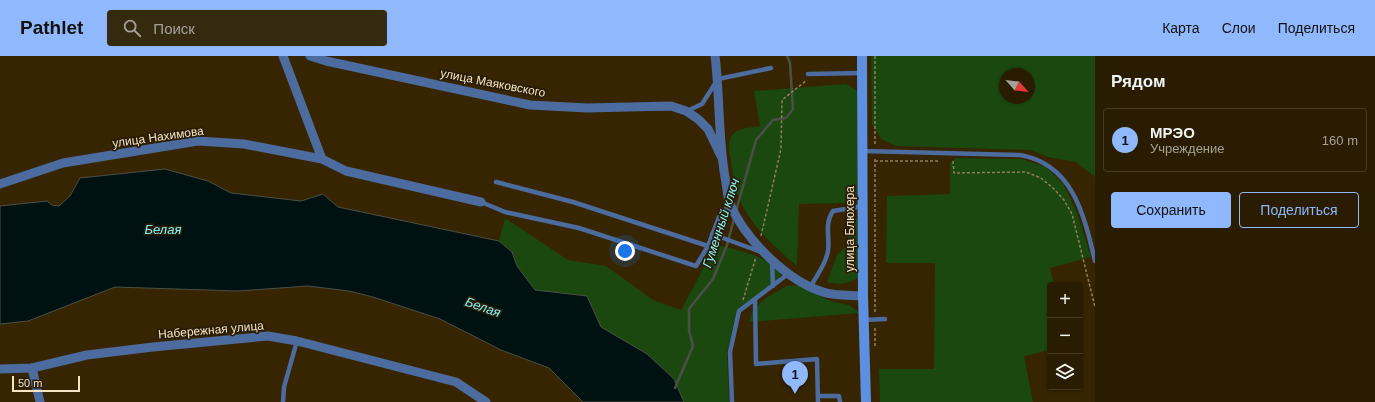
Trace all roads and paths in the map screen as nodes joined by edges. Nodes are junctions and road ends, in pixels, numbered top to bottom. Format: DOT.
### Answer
graph roads {
  1 [pos="283,56"];
  2 [pos="310,56"];
  3 [pos="715,56"];
  4 [pos="862,56"];
  5 [pos="875,56"];
  6 [pos="771,68"];
  7 [pos="862,73"];
  8 [pos="808,74"];
  9 [pos="718,79"];
  10 [pos="686,111"];
  11 [pos="863,151"];
  12 [pos="876,152"];
  13 [pos="721,156"];
  14 [pos="322,159"];
  15 [pos="945,160"];
  16 [pos="953,160"];
  17 [pos="876,161"];
  18 [pos="496,182"];
  19 [pos="0,184"];
  20 [pos="481,202"];
  21 [pos="730,204"];
  22 [pos="863,206"];
  23 [pos="712,234"];
  24 [pos="708,246"];
  25 [pos="758,249"];
  26 [pos="770,257"];
  27 [pos="1095,261"];
  28 [pos="788,274"];
  29 [pos="773,286"];
  30 [pos="811,286"];
  31 [pos="863,296"];
  32 [pos="755,299"];
  33 [pos="1095,306"];
  34 [pos="739,311"];
  35 [pos="864,320"];
  36 [pos="875,320"];
  37 [pos="885,320"];
  38 [pos="297,341"];
  39 [pos="875,348"];
  40 [pos="32,368"];
  41 [pos="0,369"];
  42 [pos="818,396"];
  43 [pos="40,402"];
  44 [pos="283,402"];
  45 [pos="486,402"];
  46 [pos="732,402"];
  47 [pos="818,402"];
  48 [pos="840,402"];
  49 [pos="866,402"];
  1 -- 14 [label="street"];
  2 -- 10 [label="street, улица Маяковского"];
  3 -- 9 [label="street"];
  4 -- 7 [label="main road, улица Блюхера"];
  5 -- 12 [label="path"];
  6 -- 9 [label="lane"];
  7 -- 8 [label="lane"];
  7 -- 11 [label="main road, улица Блюхера"];
  8 -- 25 [label="path"];
  9 -- 10 [label="lane"];
  9 -- 13 [label="street"];
  10 -- 13 [label="street, улица Маяковского"];
  11 -- 12 [label="lane"];
  11 -- 22 [label="main road, улица Блюхера"];
  12 -- 17 [label="path"];
  12 -- 27 [label="lane"];
  13 -- 21 [label="street"];
  14 -- 19 [label="street, улица Нахимова"];
  14 -- 20 [label="street, улица Нахимова"];
  15 -- 17 [label="path"];
  16 -- 33 [label="path"];
  17 -- 36 [label="path"];
  18 -- 24 [label="lane"];
  20 -- 24 [label="lane"];
  21 -- 23 [label="lane"];
  21 -- 25 [label="street"];
  22 -- 30 [label="lane"];
  22 -- 31 [label="main road, улица Блюхера"];
  23 -- 24 [label="lane"];
  23 -- 25 [label="lane"];
  25 -- 26 [label="street"];
  25 -- 34 [label="path"];
  26 -- 28 [label="street"];
  26 -- 29 [label="lane"];
  28 -- 29 [label="lane"];
  28 -- 30 [label="street"];
  29 -- 32 [label="lane"];
  30 -- 31 [label="street"];
  31 -- 35 [label="main road, улица Блюхера"];
  32 -- 34 [label="lane"];
  32 -- 42 [label="lane"];
  34 -- 46 [label="lane"];
  35 -- 36 [label="lane"];
  35 -- 49 [label="main road, улица Блюхера"];
  36 -- 37 [label="lane"];
  36 -- 39 [label="path"];
  38 -- 40 [label="street, Набережная улица"];
  38 -- 44 [label="lane"];
  38 -- 45 [label="street, Набережная улица"];
  40 -- 41 [label="street, Набережная улица"];
  40 -- 43 [label="street"];
  42 -- 47 [label="lane"];
  42 -- 48 [label="lane"];
}
